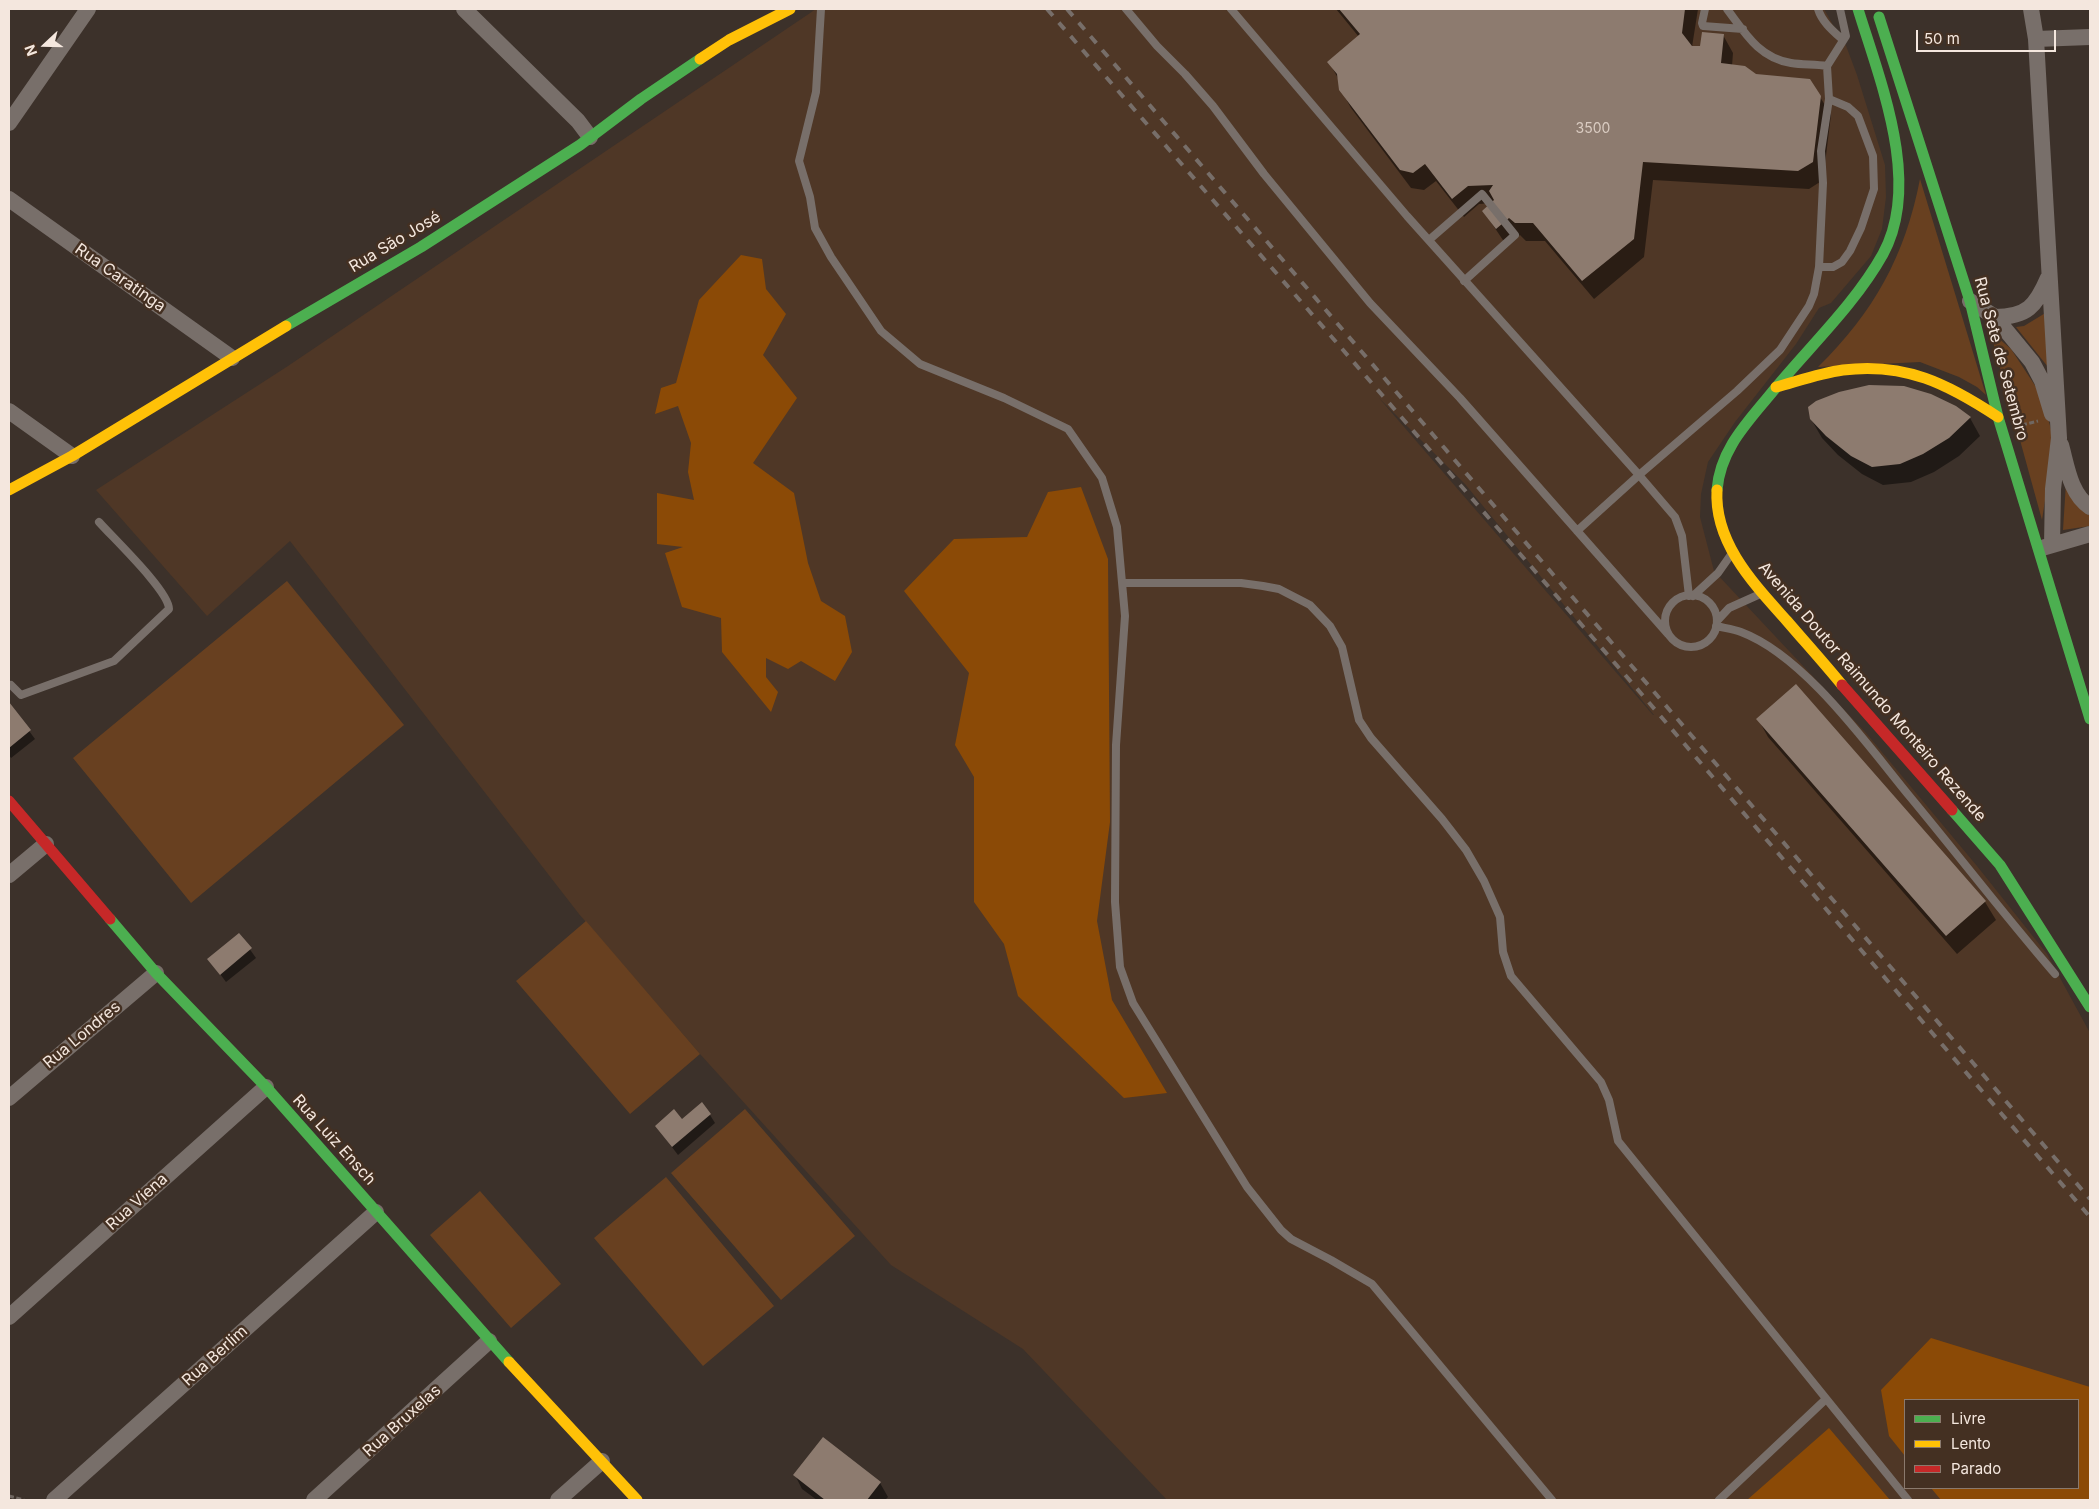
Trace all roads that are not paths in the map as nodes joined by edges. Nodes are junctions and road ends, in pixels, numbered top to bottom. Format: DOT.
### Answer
graph roads {
  1 [pos="88,9"];
  2 [pos="464,9"];
  3 [pos="790,9"];
  4 [pos="821,9"];
  5 [pos="1126,9"];
  6 [pos="1231,9"];
  7 [pos="1705,9"];
  8 [pos="1727,9"];
  9 [pos="1818,9"];
  10 [pos="1840,9"];
  11 [pos="1858,9"];
  12 [pos="1876,9"];
  13 [pos="2031,9"];
  14 [pos="1743,29"];
  15 [pos="2090,37"];
  16 [pos="2036,39"];
  17 [pos="1843,40"];
  18 [pos="1826,66"];
  19 [pos="1829,99"];
  20 [pos="9,123"];
  21 [pos="590,137"];
  22 [pos="9,199"];
  23 [pos="1429,240"];
  24 [pos="1819,267"];
  25 [pos="2049,276"];
  26 [pos="1464,281"];
  27 [pos="1970,301"];
  28 [pos="1995,317"];
  29 [pos="232,358"];
  30 [pos="1776,387"];
  31 [pos="9,411"];
  32 [pos="1998,417"];
  33 [pos="2060,438"];
  34 [pos="72,456"];
  35 [pos="1639,475"];
  36 [pos="9,490"];
  37 [pos="2090,507"];
  38 [pos="99,522"];
  39 [pos="1577,531"];
  40 [pos="2090,534"];
  41 [pos="2045,547"];
  42 [pos="1732,552"];
  43 [pos="1122,582"];
  44 [pos="1763,593"];
  45 [pos="1691,596"];
  46 [pos="1716,624"];
  47 [pos="1668,634"];
  48 [pos="2083,670"];
  49 [pos="11,684"];
  50 [pos="2090,718"];
  51 [pos="9,801"];
  52 [pos="46,844"];
  53 [pos="9,875"];
  54 [pos="156,973"];
  55 [pos="2088,1004"];
  56 [pos="266,1087"];
  57 [pos="9,1098"];
  58 [pos="376,1212"];
  59 [pos="9,1317"];
  60 [pos="489,1341"];
  61 [pos="1826,1399"];
  62 [pos="602,1461"];
  63 [pos="54,1500"];
  64 [pos="314,1500"];
  65 [pos="558,1500"];
  66 [pos="637,1500"];
  67 [pos="1552,1500"];
  68 [pos="1719,1500"];
  69 [pos="1908,1500"];
  1 -- 20 [label="street"];
  2 -- 21 [label="street"];
  3 -- 21 [label="main road, Rua São José"];
  4 -- 43 [label="lane"];
  5 -- 39 [label="lane"];
  6 -- 23 [label="lane"];
  7 -- 14 [label="lane"];
  8 -- 14 [label="lane"];
  9 -- 17 [label="lane"];
  10 -- 17 [label="lane"];
  11 -- 30 [label="main road"];
  12 -- 27 [label="main road, Rua Sete de Setembro"];
  13 -- 16 [label="street"];
  14 -- 18 [label="lane"];
  15 -- 16 [label="street"];
  16 -- 25 [label="street"];
  17 -- 18 [label="lane"];
  18 -- 19 [label="lane"];
  19 -- 24 [label="lane"];
  19 -- 24 [label="lane"];
  21 -- 29 [label="main road, Rua São José"];
  22 -- 29 [label="street, Rua Caratinga"];
  23 -- 26 [label="lane"];
  23 -- 26 [label="lane"];
  24 -- 35 [label="lane"];
  25 -- 28 [label="street"];
  25 -- 33 [label="street"];
  26 -- 35 [label="lane"];
  27 -- 28 [label="street"];
  27 -- 32 [label="main road, Rua Sete de Setembro"];
  28 -- 33 [label="street"];
  29 -- 34 [label="main road, Rua São José"];
  30 -- 32 [label="main road"];
  30 -- 42 [label="main road, Avenida Doutor Raimundo Monteiro Rezende"];
  31 -- 34 [label="street"];
  32 -- 41 [label="main road, Rua Sete de Setembro"];
  33 -- 37 [label="street"];
  33 -- 41 [label="street"];
  34 -- 36 [label="main road, Rua São José"];
  35 -- 39 [label="lane"];
  35 -- 45 [label="lane"];
  38 -- 49 [label="lane"];
  39 -- 47 [label="lane"];
  40 -- 41 [label="street"];
  41 -- 48 [label="main road, Rua Sete de Setembro"];
  42 -- 44 [label="main road, Avenida Doutor Raimundo Monteiro Rezende"];
  42 -- 45 [label="lane"];
  43 -- 61 [label="lane"];
  43 -- 67 [label="lane"];
  44 -- 46 [label="lane"];
  44 -- 55 [label="main road, Avenida Doutor Raimundo Monteiro Rezende"];
  45 -- 46 [label="lane"];
  45 -- 47 [label="lane"];
  46 -- 47 [label="lane"];
  46 -- 55 [label="lane"];
  48 -- 50 [label="main road, Rua Sete de Setembro"];
  51 -- 52 [label="main road, Rua Luiz Ensch"];
  52 -- 53 [label="street"];
  52 -- 54 [label="main road, Rua Luiz Ensch"];
  54 -- 56 [label="main road, Rua Luiz Ensch"];
  54 -- 57 [label="street, Rua Londres"];
  56 -- 58 [label="main road, Rua Luiz Ensch"];
  56 -- 59 [label="street, Rua Viena"];
  58 -- 60 [label="main road, Rua Luiz Ensch"];
  58 -- 63 [label="street, Rua Berlim"];
  60 -- 62 [label="main road, Rua Luiz Ensch"];
  60 -- 64 [label="street, Rua Bruxelas"];
  61 -- 68 [label="lane"];
  61 -- 69 [label="lane"];
  62 -- 65 [label="street"];
  62 -- 66 [label="main road, Rua Luiz Ensch"];
}
